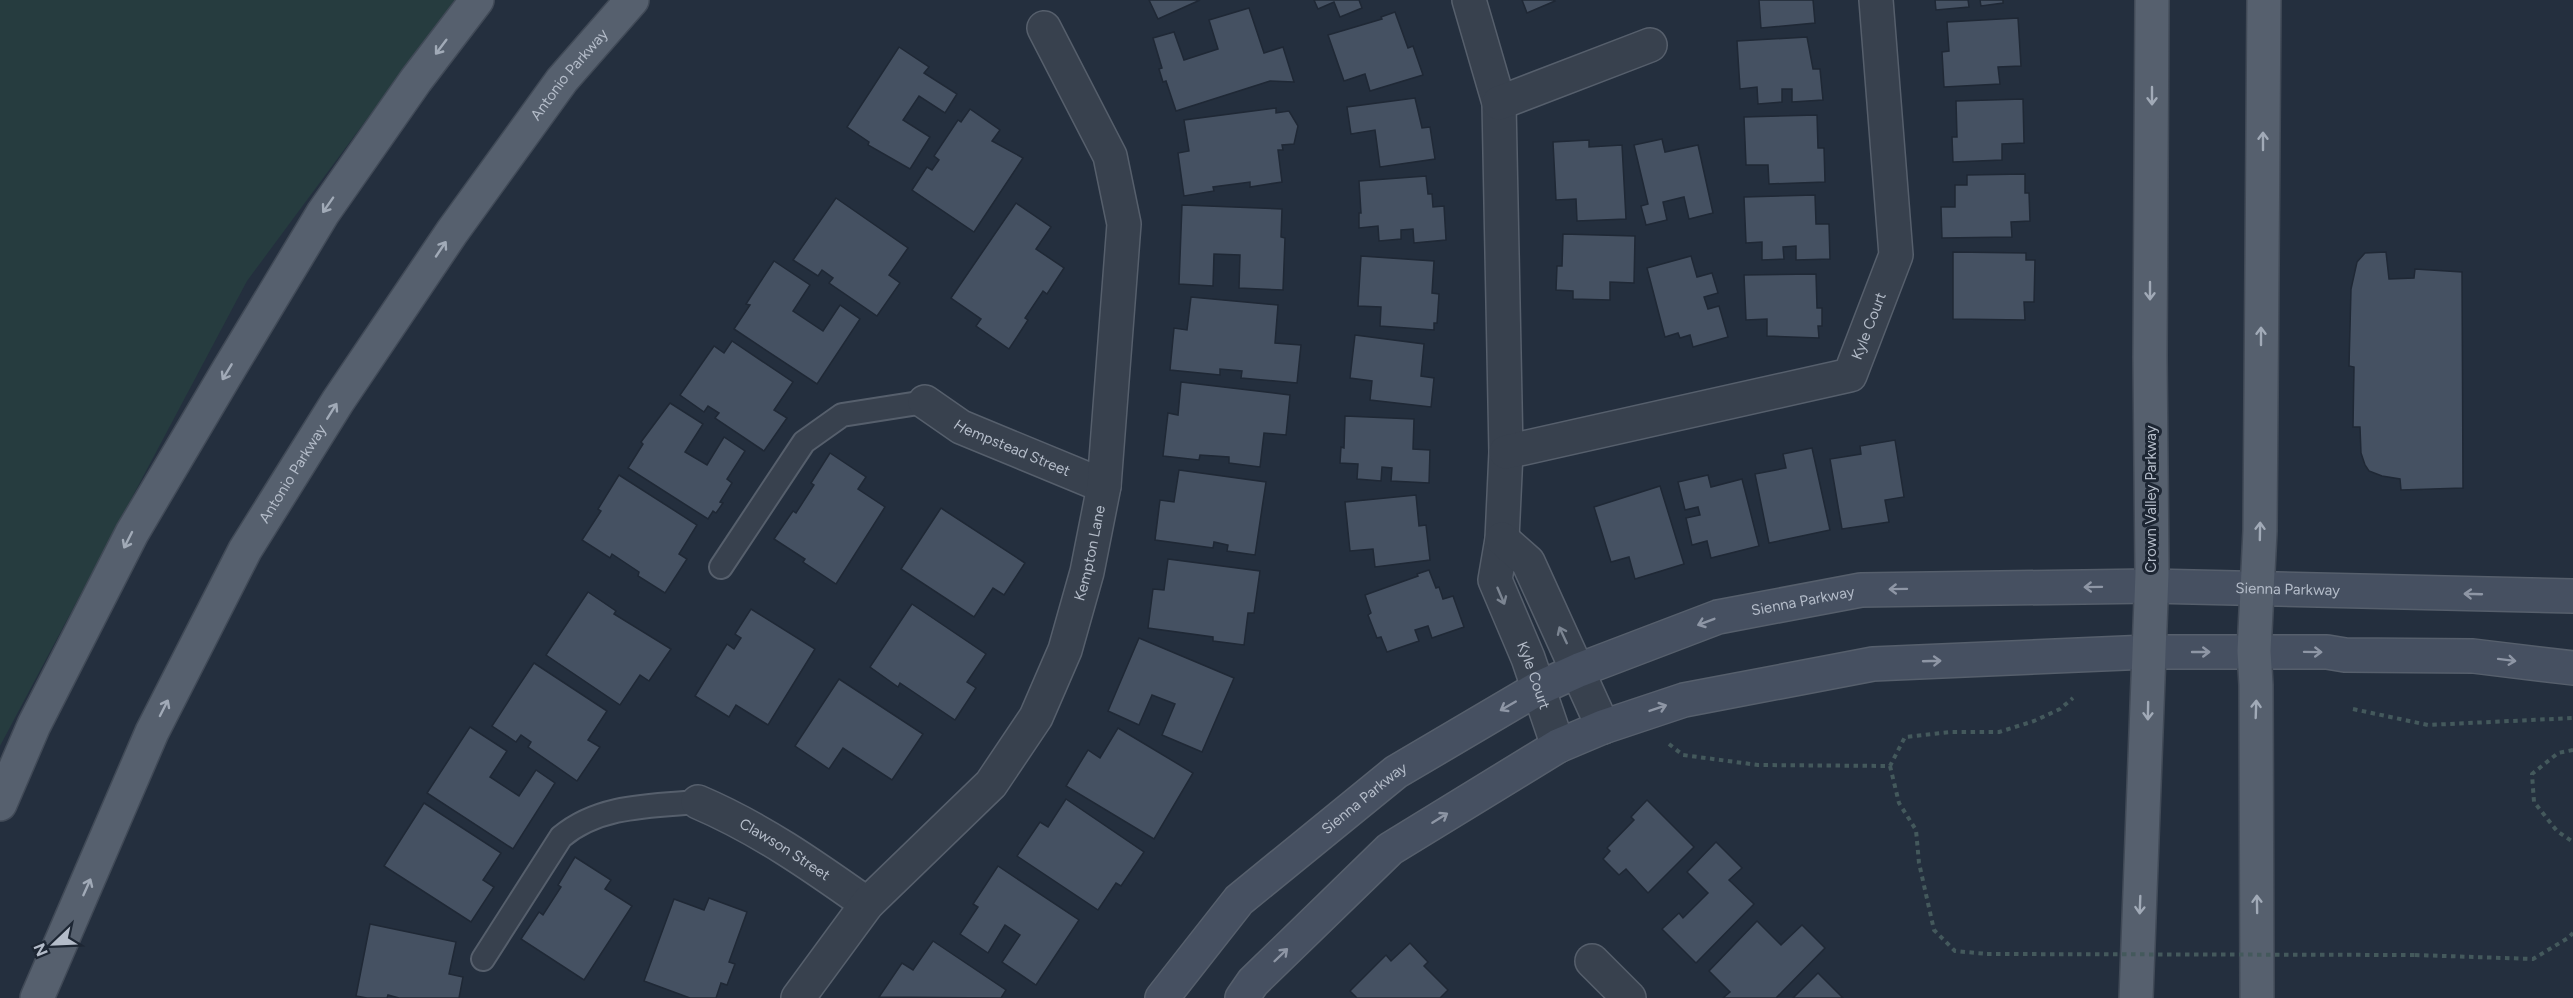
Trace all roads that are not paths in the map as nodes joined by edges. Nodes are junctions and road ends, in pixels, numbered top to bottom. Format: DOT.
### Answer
graph roads {
  1 [pos="477,0"];
  2 [pos="632,0"];
  3 [pos="1469,0"];
  4 [pos="1876,0"];
  5 [pos="2152,0"];
  6 [pos="2264,0"];
  7 [pos="1044,28"];
  8 [pos="1650,45"];
  9 [pos="1500,102"];
  10 [pos="925,402"];
  11 [pos="1506,452"];
  12 [pos="1104,486"];
  13 [pos="1502,539"];
  14 [pos="721,567"];
  15 [pos="2151,586"];
  16 [pos="2257,589"];
  17 [pos="2573,596"];
  18 [pos="2254,651"];
  19 [pos="2148,652"];
  20 [pos="2573,668"];
  21 [pos="1579,670"];
  22 [pos="1537,689"];
  23 [pos="1603,727"];
  24 [pos="1558,746"];
  25 [pos="698,802"];
  26 [pos="0,804"];
  27 [pos="867,904"];
  28 [pos="483,959"];
  29 [pos="1592,962"];
  30 [pos="37,998"];
  31 [pos="798,998"];
  32 [pos="1162,998"];
  33 [pos="1242,998"];
  34 [pos="1629,998"];
  35 [pos="2136,998"];
  36 [pos="2258,998"];
  1 -- 26 [label="main road, one-way"];
  30 -- 2 [label="main road, Antonio Parkway, one-way"];
  3 -- 9 [label="street, Kyle Court"];
  4 -- 11 [label="street, Kyle Court"];
  5 -- 15 [label="main road, Crown Valley Parkway, one-way"];
  16 -- 6 [label="main road, one-way"];
  7 -- 12 [label="street, Kempton Lane"];
  8 -- 9 [label="street"];
  9 -- 11 [label="street, Kyle Court"];
  10 -- 12 [label="street, Hempstead Street"];
  10 -- 14 [label="lane"];
  11 -- 13 [label="street, Kyle Court"];
  12 -- 27 [label="street, Kempton Lane"];
  21 -- 13 [label="street, one-way"];
  13 -- 22 [label="street, Kyle Court, one-way"];
  15 -- 16 [label="main road, Sienna Parkway"];
  15 -- 19 [label="main road, Crown Valley Parkway"];
  15 -- 21 [label="main road, Sienna Parkway, one-way"];
  17 -- 16 [label="main road, Sienna Parkway, one-way"];
  16 -- 18 [label="main road"];
  19 -- 18 [label="main road, one-way"];
  18 -- 20 [label="main road, one-way"];
  36 -- 18 [label="main road, one-way"];
  23 -- 19 [label="main road, one-way"];
  19 -- 35 [label="main road, Crown Valley Parkway, one-way"];
  21 -- 22 [label="main road, Sienna Parkway"];
  21 -- 23 [label="street"];
  22 -- 24 [label="street, Kyle Court"];
  22 -- 32 [label="main road, Sienna Parkway, one-way"];
  23 -- 24 [label="main road"];
  33 -- 24 [label="main road, one-way"];
  25 -- 27 [label="street, Clawson Street"];
  25 -- 28 [label="lane"];
  27 -- 31 [label="street, Kempton Lane"];
  29 -- 34 [label="street"];
}
